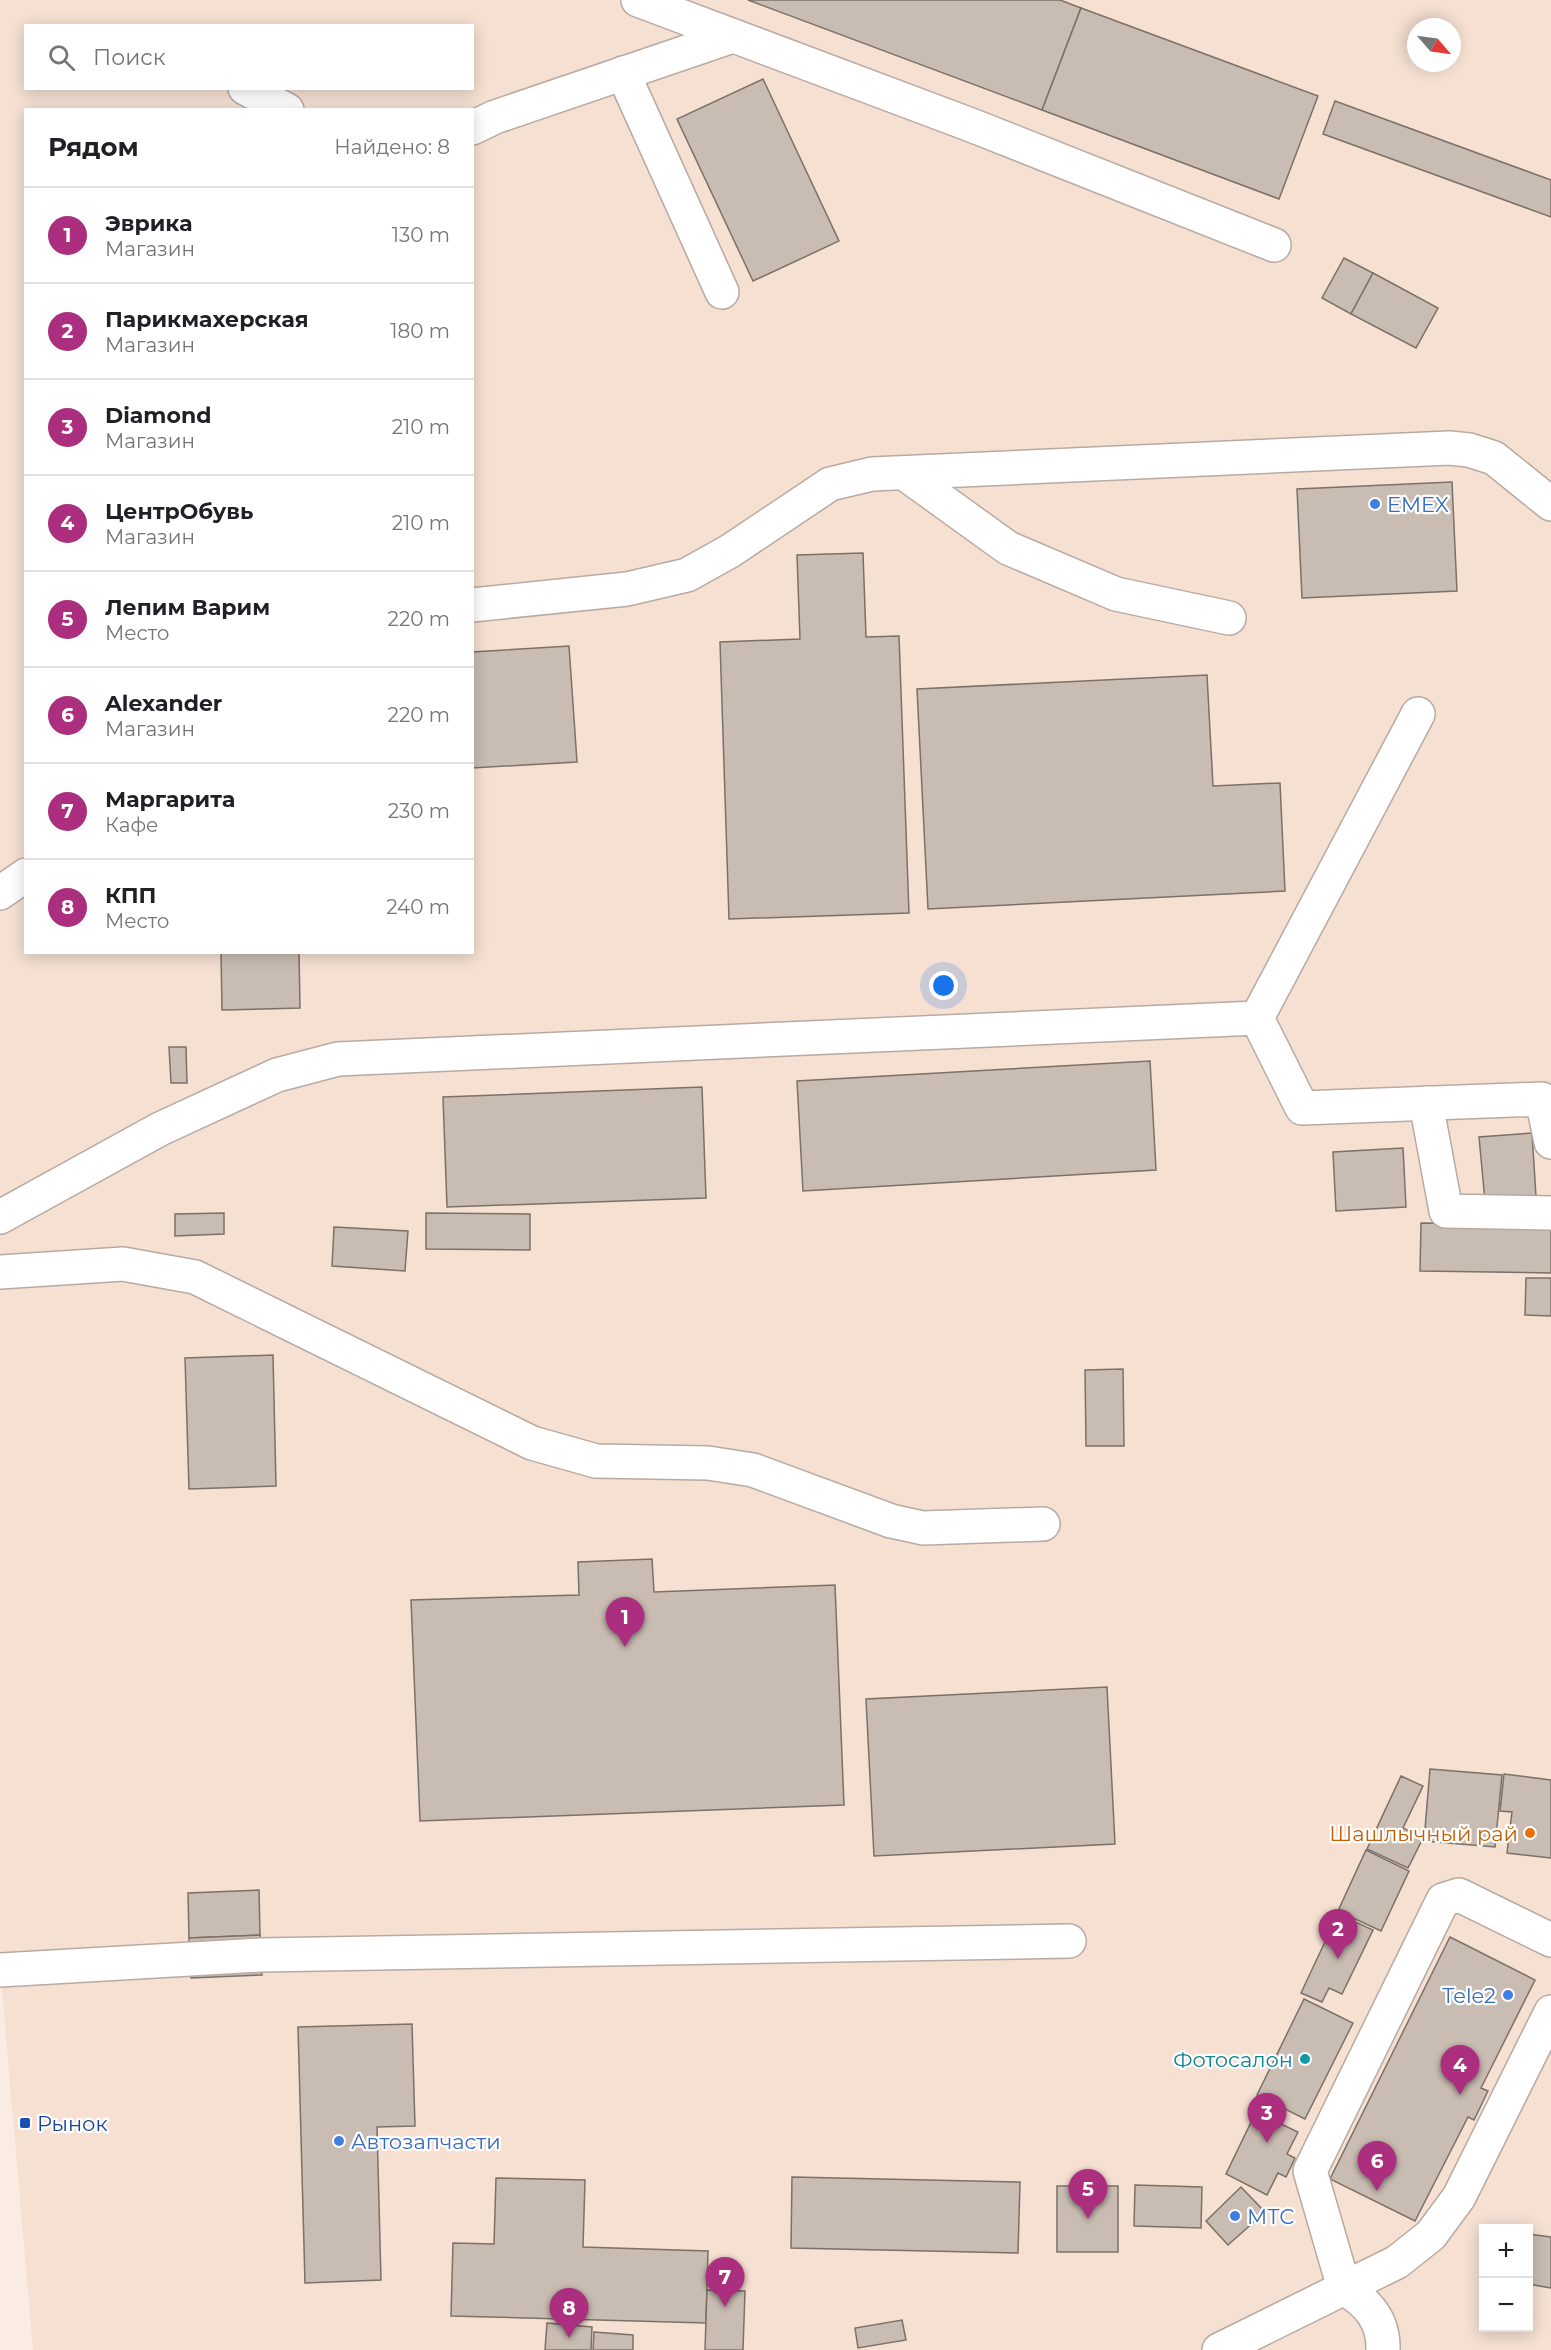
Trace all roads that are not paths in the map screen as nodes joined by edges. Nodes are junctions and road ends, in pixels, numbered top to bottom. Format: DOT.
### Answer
graph roads {
  1 [pos="638,0"];
  2 [pos="733,36"];
  3 [pos="623,73"];
  4 [pos="249,90"];
  5 [pos="283,108"];
  6 [pos="474,127"];
  7 [pos="1274,245"];
  8 [pos="722,292"];
  9 [pos="904,473"];
  10 [pos="1550,502"];
  11 [pos="474,605"];
  12 [pos="1229,618"];
  13 [pos="1418,714"];
  14 [pos="24,876"];
  15 [pos="0,893"];
  16 [pos="1257,1018"];
  17 [pos="1426,1103"];
  18 [pos="1551,1142"];
  19 [pos="1551,1213"];
  20 [pos="0,1217"];
  21 [pos="0,1272"];
  22 [pos="1042,1524"];
  23 [pos="1551,1940"];
  24 [pos="1069,1941"];
  25 [pos="0,1970"];
  26 [pos="1551,2013"];
  27 [pos="1344,2288"];
  28 [pos="1219,2350"];
  29 [pos="1383,2350"];
  1 -- 2 [label="lane"];
  2 -- 3 [label="lane"];
  2 -- 7 [label="lane"];
  3 -- 6 [label="lane"];
  3 -- 8 [label="lane"];
  4 -- 5 [label="lane"];
  9 -- 10 [label="lane"];
  9 -- 11 [label="lane"];
  9 -- 12 [label="lane"];
  13 -- 16 [label="lane"];
  14 -- 15 [label="lane"];
  16 -- 17 [label="lane"];
  16 -- 20 [label="lane"];
  17 -- 18 [label="lane"];
  17 -- 19 [label="lane"];
  21 -- 22 [label="lane"];
  23 -- 27 [label="lane"];
  24 -- 25 [label="lane"];
  26 -- 27 [label="lane"];
  27 -- 28 [label="lane"];
  27 -- 29 [label="lane"];
}
